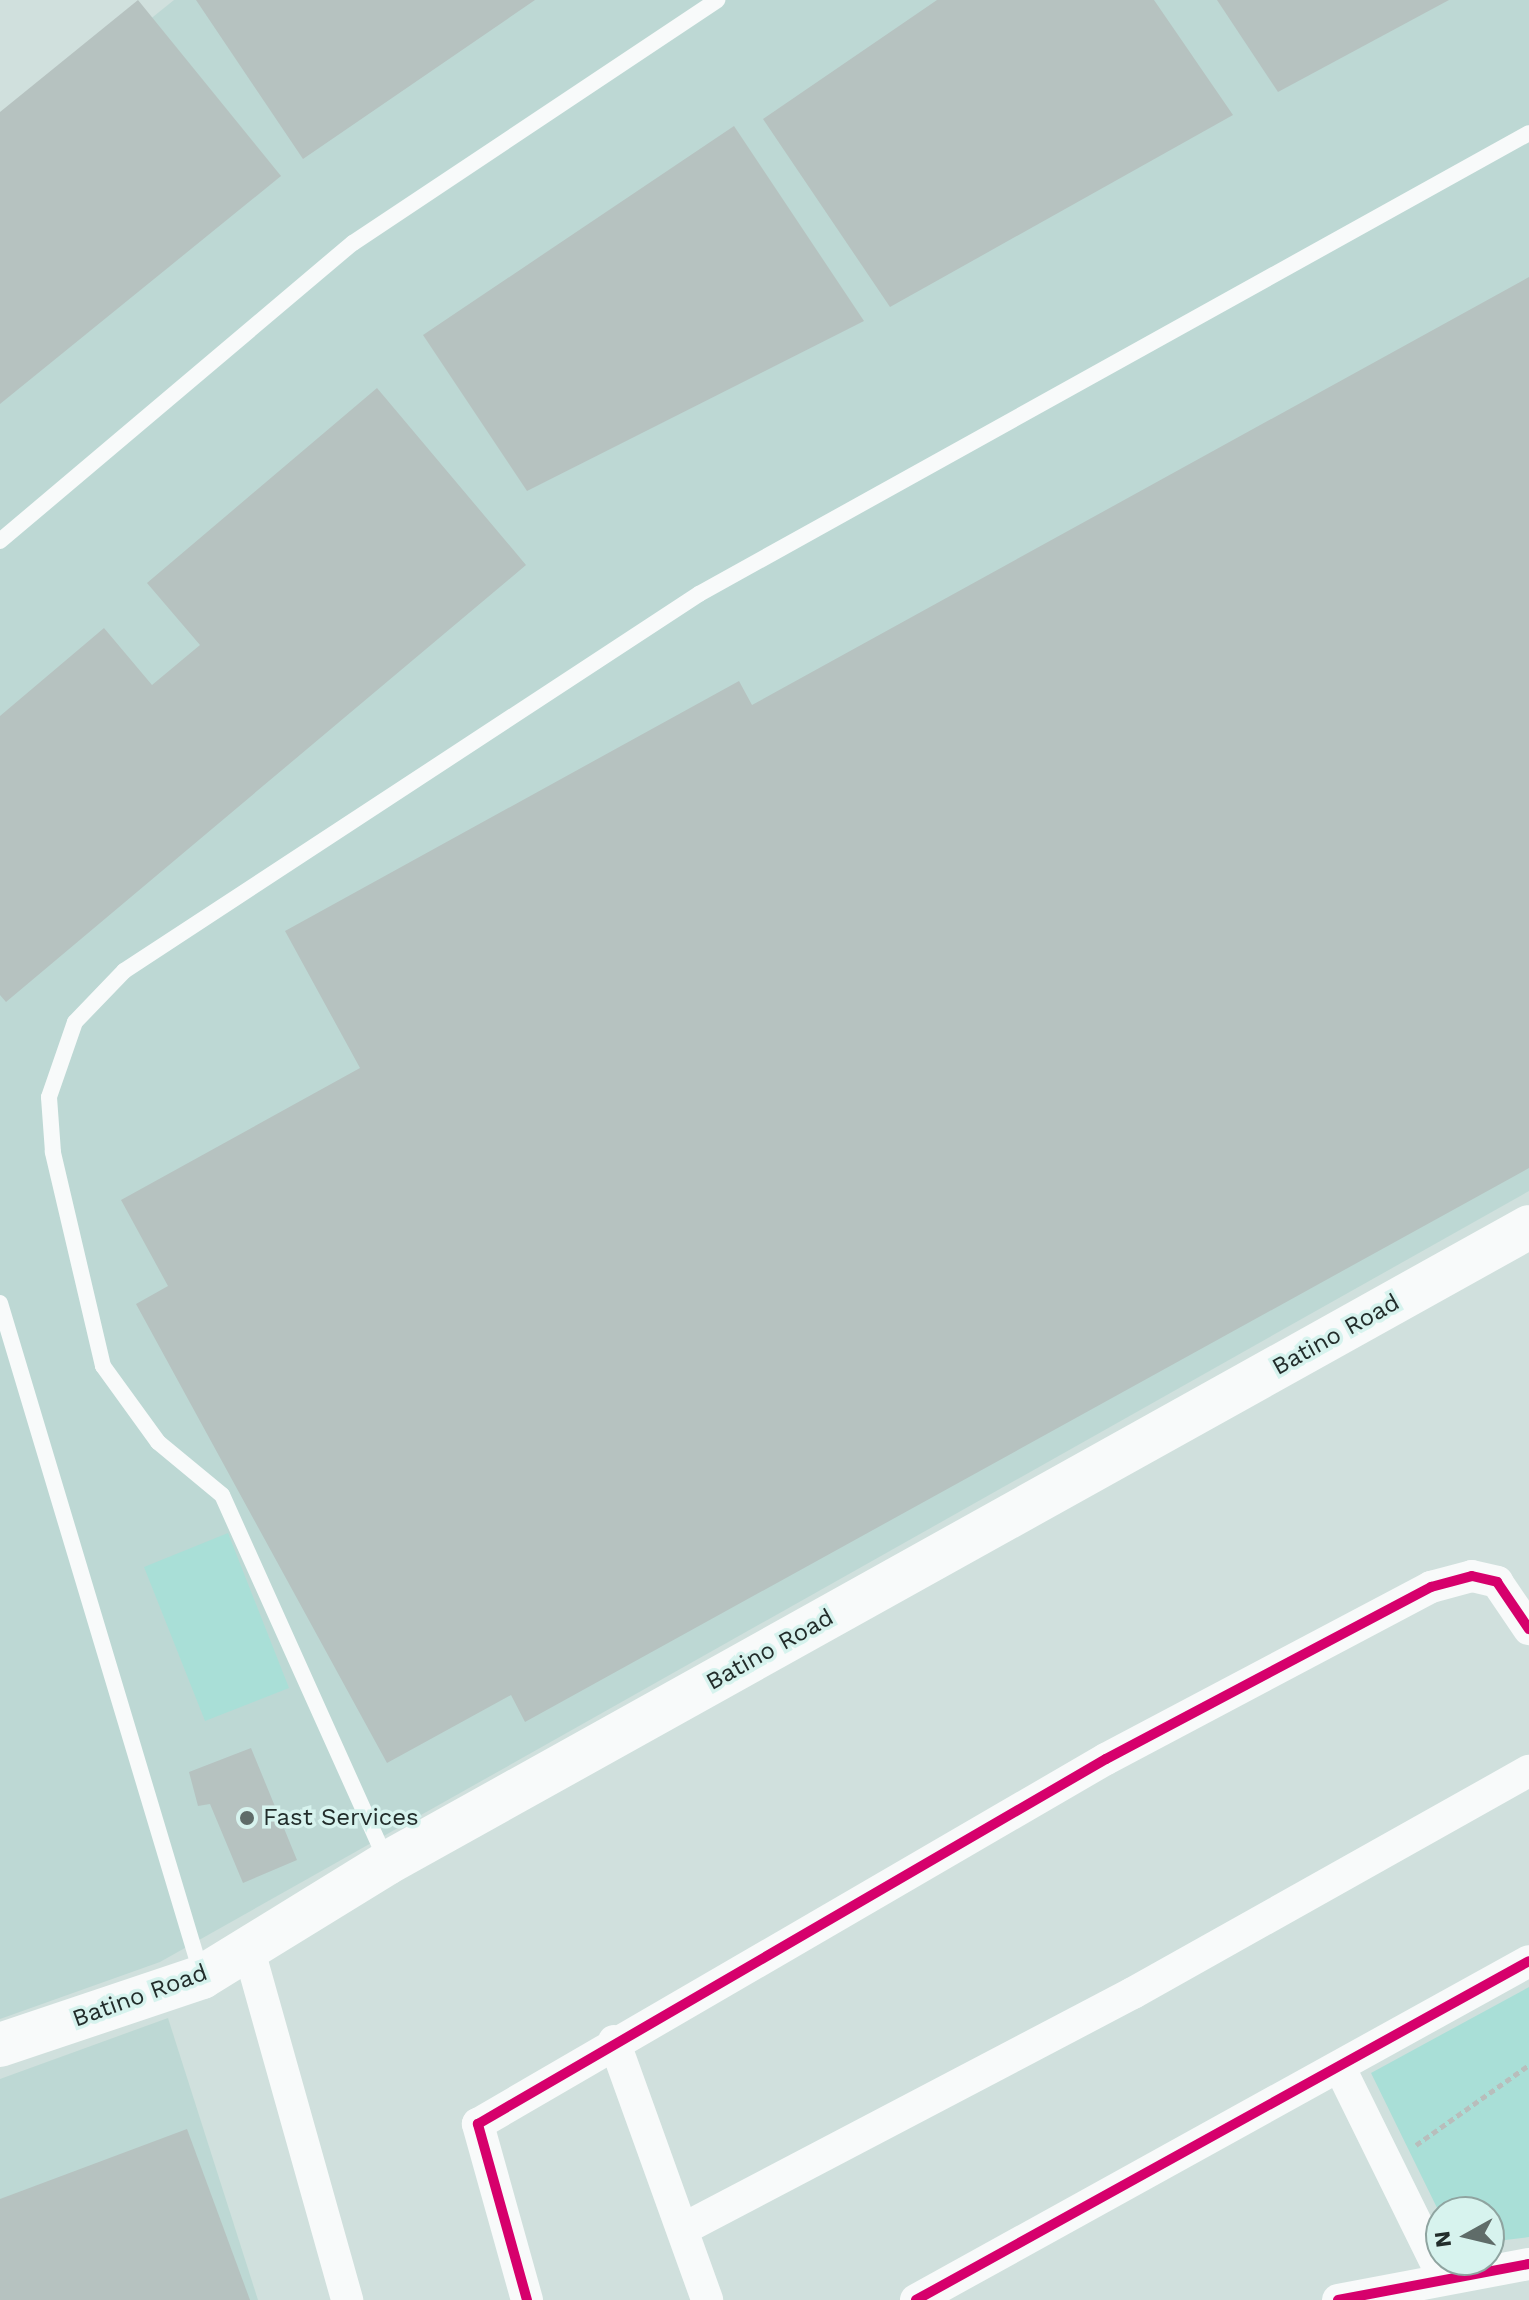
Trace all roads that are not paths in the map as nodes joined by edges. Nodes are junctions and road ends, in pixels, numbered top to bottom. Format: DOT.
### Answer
graph roads {
  1 [pos="717,0"];
  2 [pos="1529,133"];
  3 [pos="0,541"];
  4 [pos="1529,1227"];
  5 [pos="0,1303"];
  6 [pos="1529,1629"];
  7 [pos="1529,1771"];
  8 [pos="387,1863"];
  9 [pos="248,1947"];
  10 [pos="1529,1961"];
  11 [pos="202,1977"];
  12 [pos="614,2041"];
  13 [pos="0,2045"];
  14 [pos="1340,2068"];
  15 [pos="685,2228"];
  16 [pos="1425,2240"];
  17 [pos="1529,2264"];
  18 [pos="1505,2267"];
  19 [pos="1438,2276"];
  20 [pos="347,2300"];
  21 [pos="527,2300"];
  22 [pos="707,2300"];
  23 [pos="916,2300"];
  24 [pos="1338,2300"];
  1 -- 3 [label="lane"];
  2 -- 8 [label="lane"];
  4 -- 8 [label="main road, Batino Road"];
  5 -- 11 [label="lane"];
  6 -- 12 [label="street"];
  7 -- 15 [label="street"];
  8 -- 9 [label="main road, Batino Road"];
  9 -- 11 [label="main road, Batino Road"];
  9 -- 20 [label="street"];
  10 -- 14 [label="street"];
  11 -- 13 [label="main road, Batino Road"];
  12 -- 15 [label="street"];
  12 -- 21 [label="street"];
  14 -- 16 [label="street"];
  14 -- 23 [label="street"];
  15 -- 22 [label="street"];
  17 -- 18 [label="street"];
  19 -- 24 [label="street"];
}
